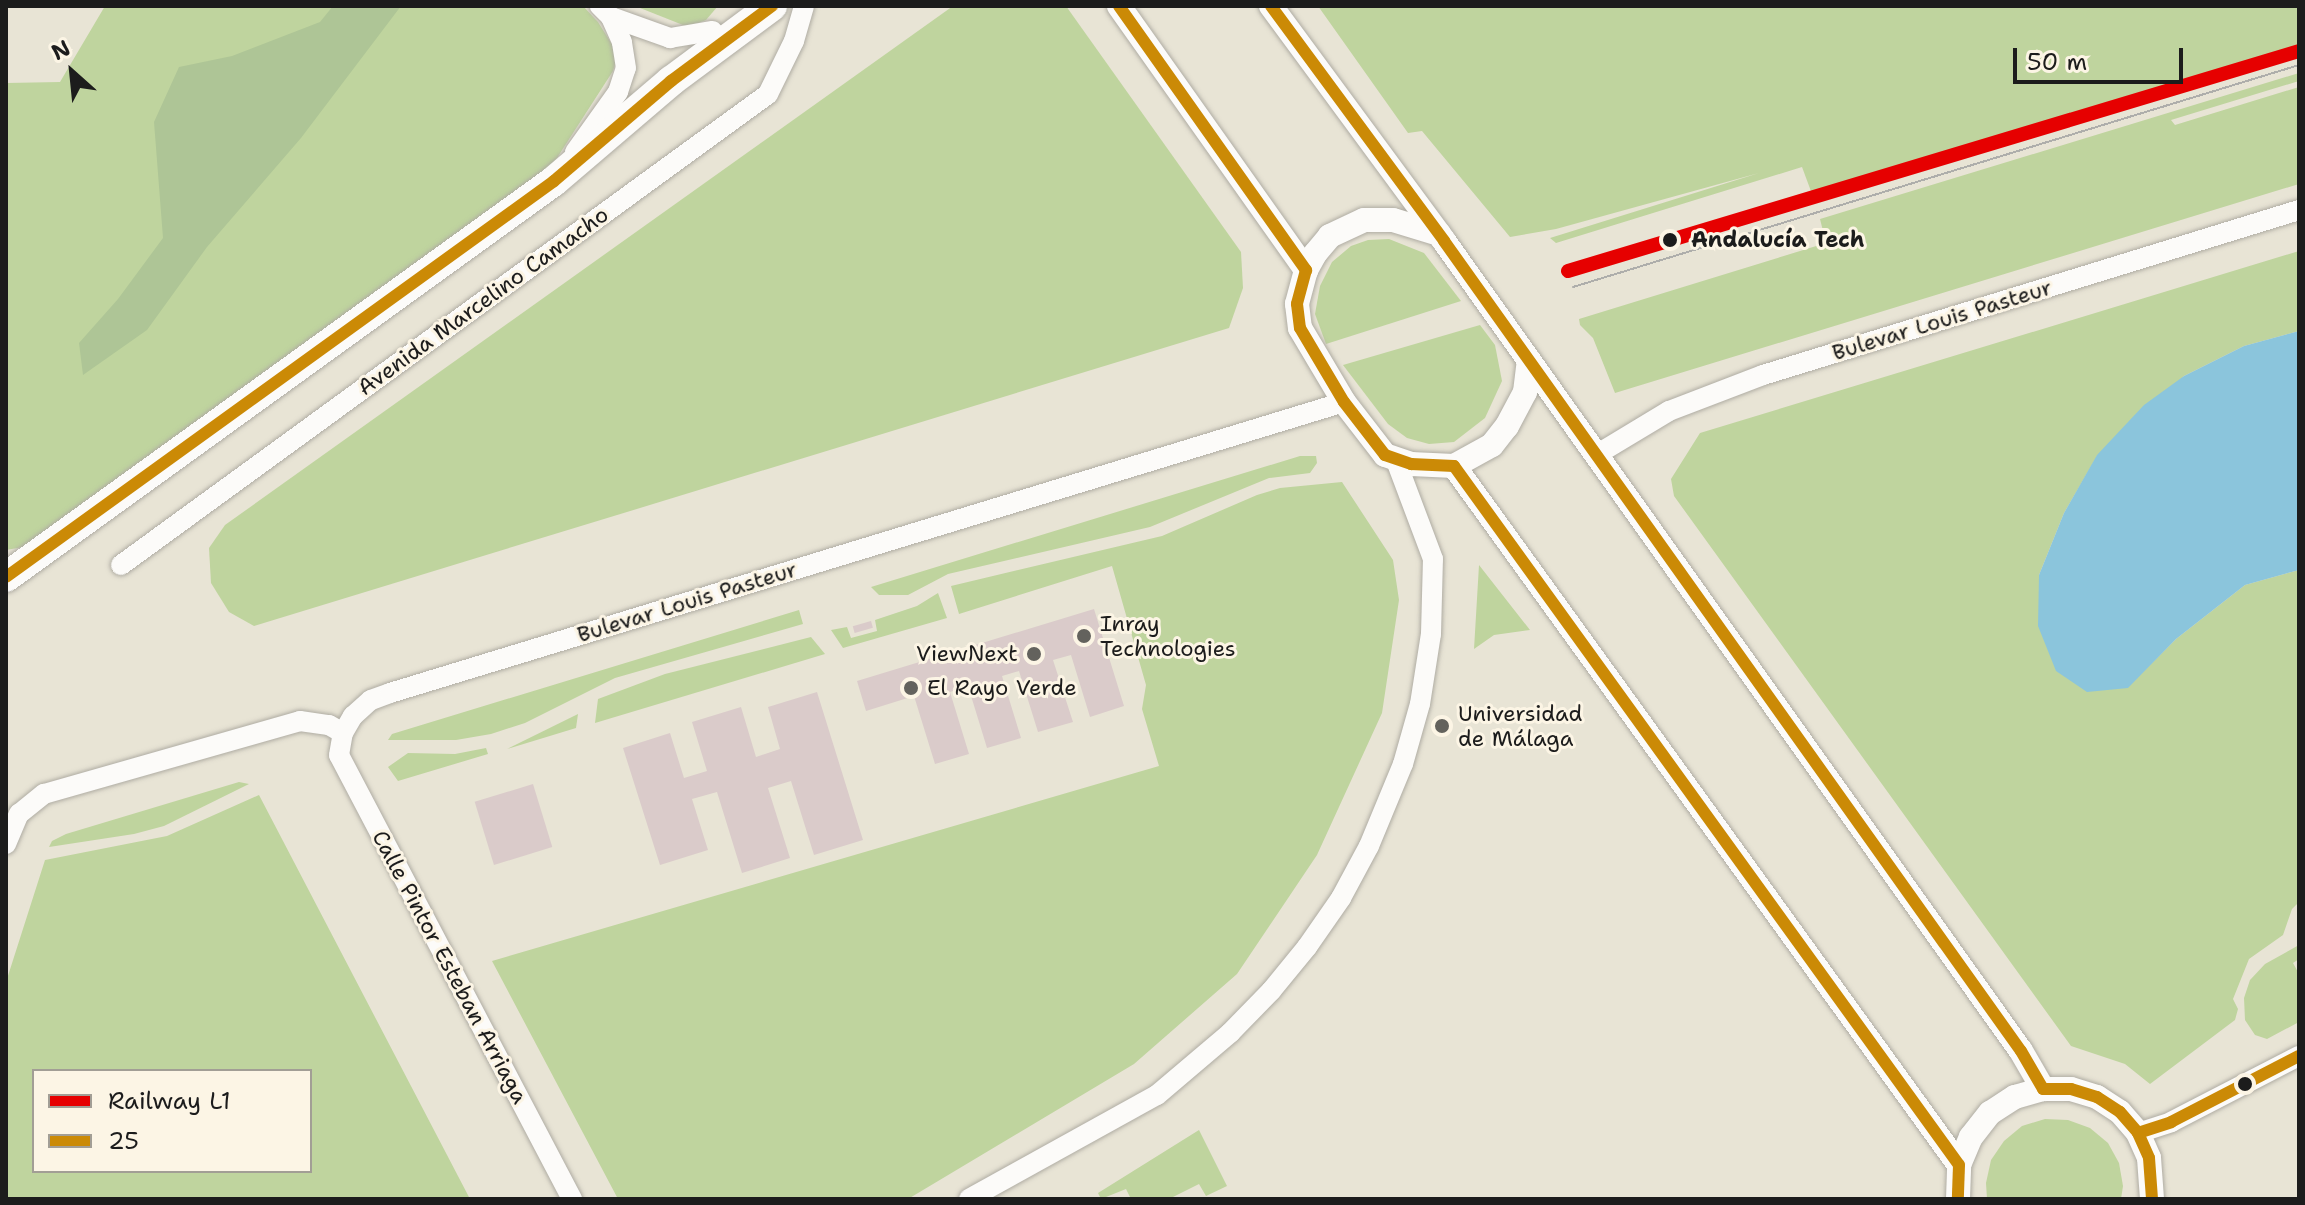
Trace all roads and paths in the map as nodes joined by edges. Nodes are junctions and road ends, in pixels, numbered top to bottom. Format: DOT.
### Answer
graph roads {
  1 [pos="735,6"];
  2 [pos="772,6"];
  3 [pos="804,6"];
  4 [pos="1119,6"];
  5 [pos="1271,6"];
  6 [pos="605,12"];
  7 [pos="712,31"];
  8 [pos="671,81"];
  9 [pos="554,181"];
  10 [pos="2299,210"];
  11 [pos="1439,234"];
  12 [pos="1306,270"];
  13 [pos="1529,360"];
  14 [pos="1344,402"];
  15 [pos="1596,455"];
  16 [pos="1395,458"];
  17 [pos="1454,466"];
  18 [pos="121,565"];
  19 [pos="12,569"];
  20 [pos="343,733"];
  21 [pos="6,844"];
  22 [pos="2299,1056"];
  23 [pos="2043,1089"];
  24 [pos="2138,1133"];
  25 [pos="1959,1165"];
  26 [pos="572,1199"];
  27 [pos="969,1199"];
  28 [pos="1958,1199"];
  29 [pos="2152,1199"];
  1 -- 7 [label="main road"];
  2 -- 8 [label="main road"];
  3 -- 18 [label="street, Avenida Marcelino Camacho"];
  4 -- 12 [label="street"];
  5 -- 11 [label="street"];
  6 -- 7 [label="street"];
  6 -- 9 [label="street"];
  7 -- 8 [label="main road"];
  8 -- 9 [label="main road"];
  9 -- 19 [label="main road"];
  10 -- 15 [label="street, Bulevar Louis Pasteur"];
  11 -- 12 [label="street"];
  11 -- 13 [label="street"];
  12 -- 14 [label="street"];
  13 -- 15 [label="street"];
  13 -- 17 [label="street"];
  14 -- 16 [label="street"];
  14 -- 20 [label="street, Bulevar Louis Pasteur"];
  15 -- 23 [label="street"];
  16 -- 17 [label="street"];
  16 -- 27 [label="street"];
  17 -- 25 [label="street"];
  20 -- 21 [label="street"];
  20 -- 26 [label="street, Calle Pintor Esteban Arriaga"];
  22 -- 24 [label="street"];
  23 -- 24 [label="street"];
  23 -- 25 [label="street"];
  24 -- 29 [label="street"];
  25 -- 28 [label="street"];
}
